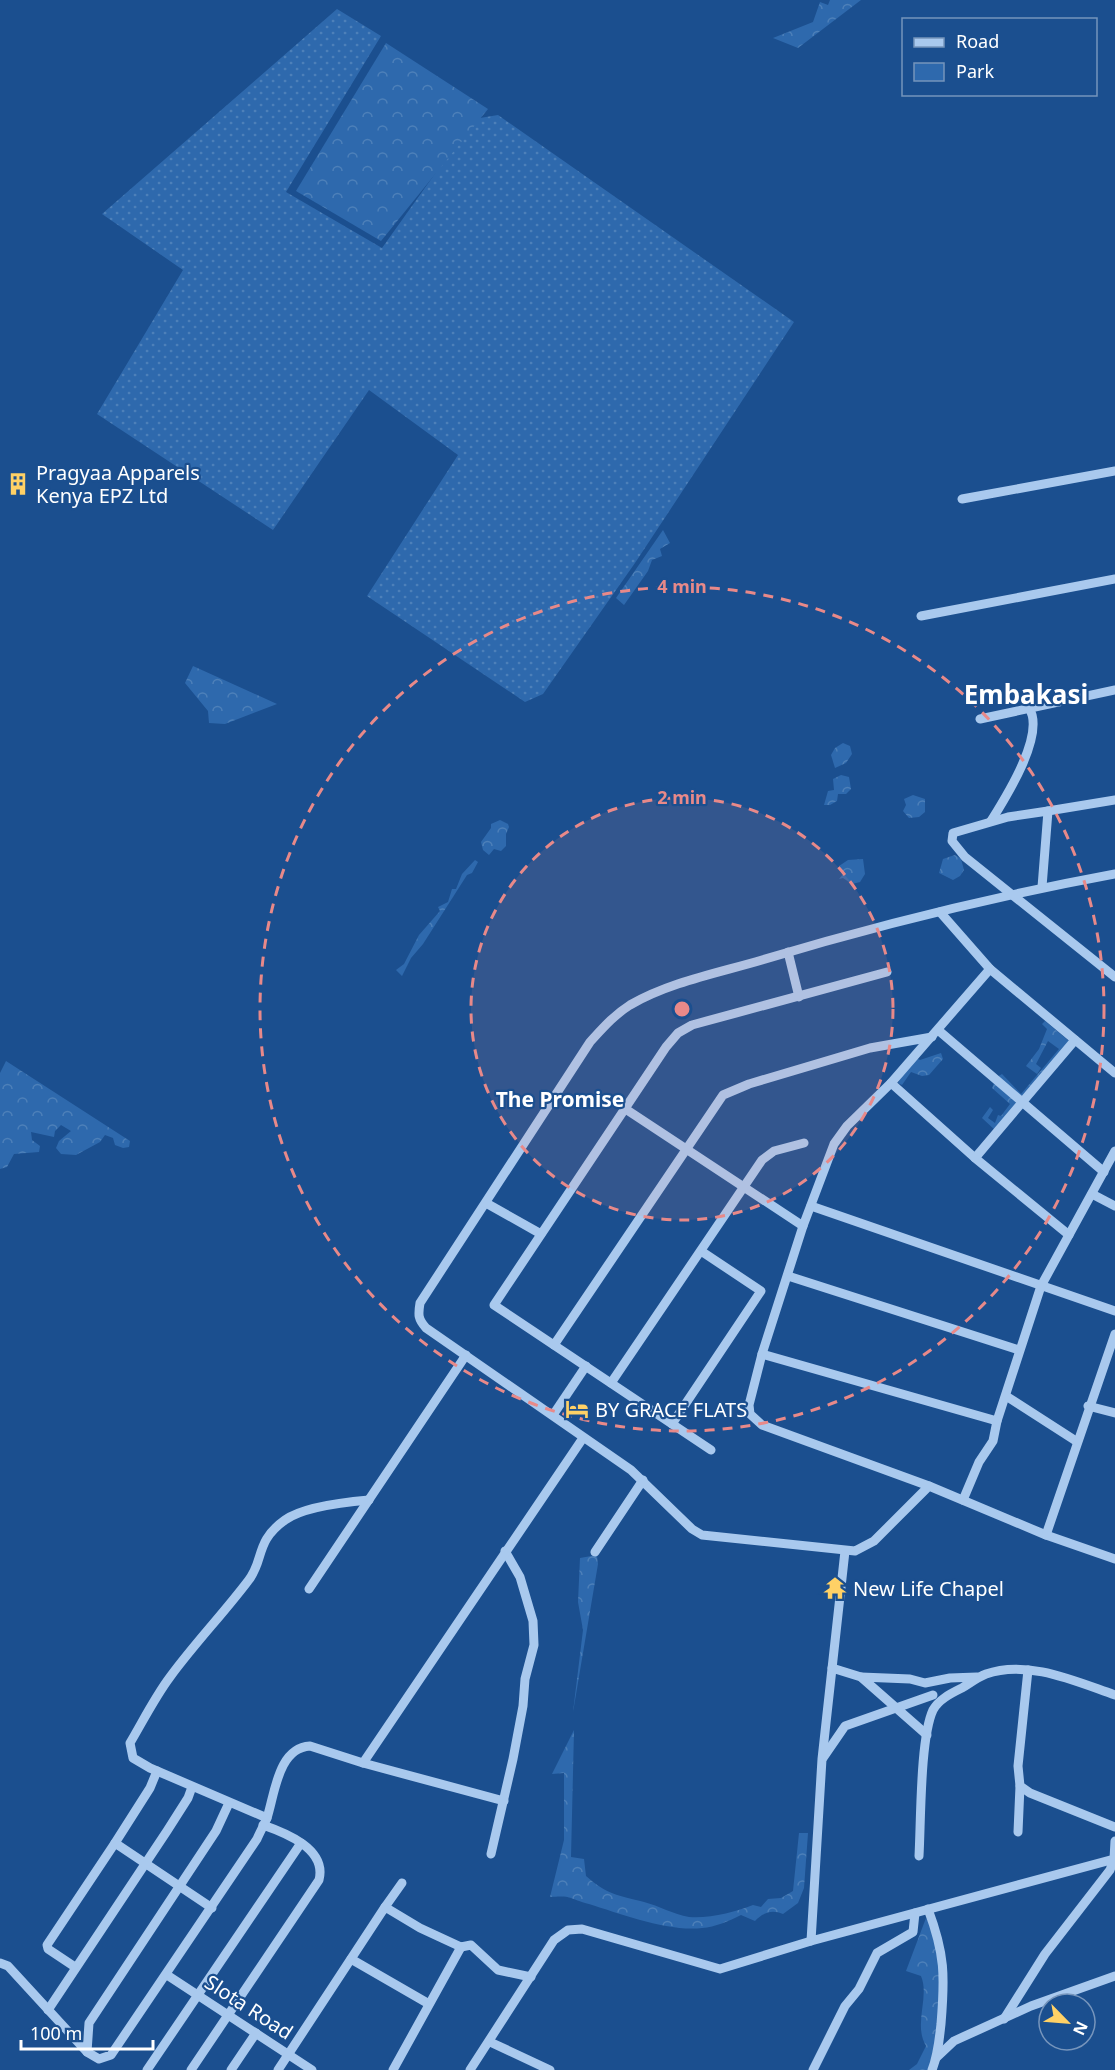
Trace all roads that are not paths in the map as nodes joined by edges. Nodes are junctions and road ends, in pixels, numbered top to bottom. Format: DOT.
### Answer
graph roads {
  1 [pos="1115,471"];
  2 [pos="962,499"];
  3 [pos="1115,579"];
  4 [pos="921,616"];
  5 [pos="1115,690"];
  6 [pos="1029,708"];
  7 [pos="980,719"];
  8 [pos="1115,800"];
  9 [pos="1048,811"];
  10 [pos="992,822"];
  11 [pos="1115,874"];
  12 [pos="1042,887"];
  13 [pos="1012,894"];
  14 [pos="940,912"];
  15 [pos="788,952"];
  16 [pos="990,969"];
  17 [pos="887,972"];
  18 [pos="1115,977"];
  19 [pos="799,997"];
  20 [pos="935,1033"];
  21 [pos="1075,1040"];
  22 [pos="1115,1073"];
  23 [pos="891,1083"];
  24 [pos="1022,1103"];
  25 [pos="624,1108"];
  26 [pos="804,1143"];
  27 [pos="686,1148"];
  28 [pos="1115,1151"];
  29 [pos="975,1158"];
  30 [pos="1104,1172"];
  31 [pos="745,1186"];
  32 [pos="1092,1194"];
  33 [pos="486,1203"];
  34 [pos="811,1206"];
  35 [pos="1115,1206"];
  36 [pos="803,1226"];
  37 [pos="541,1234"];
  38 [pos="1069,1235"];
  39 [pos="701,1251"];
  40 [pos="788,1276"];
  41 [pos="1041,1287"];
  42 [pos="1115,1311"];
  43 [pos="1115,1336"];
  44 [pos="554,1345"];
  45 [pos="1019,1350"];
  46 [pos="762,1354"];
  47 [pos="466,1355"];
  48 [pos="586,1366"];
  49 [pos="611,1383"];
  50 [pos="1006,1396"];
  51 [pos="1088,1406"];
  52 [pos="1115,1413"];
  53 [pos="553,1415"];
  54 [pos="997,1421"];
  55 [pos="672,1424"];
  56 [pos="583,1438"];
  57 [pos="1076,1442"];
  58 [pos="711,1450"];
  59 [pos="643,1480"];
  60 [pos="928,1486"];
  61 [pos="369,1500"];
  62 [pos="963,1500"];
  63 [pos="1046,1535"];
  64 [pos="505,1551"];
  65 [pos="845,1551"];
  66 [pos="595,1552"];
  67 [pos="1115,1559"];
  68 [pos="309,1589"];
  69 [pos="832,1668"];
  70 [pos="1028,1670"];
  71 [pos="861,1677"];
  72 [pos="981,1677"];
  73 [pos="930,1682"];
  74 [pos="933,1695"];
  75 [pos="1115,1695"];
  76 [pos="935,1706"];
  77 [pos="898,1708"];
  78 [pos="927,1735"];
  79 [pos="822,1759"];
  80 [pos="363,1763"];
  81 [pos="156,1771"];
  82 [pos="1020,1786"];
  83 [pos="192,1787"];
  84 [pos="504,1801"];
  85 [pos="229,1803"];
  86 [pos="265,1821"];
  87 [pos="1115,1827"];
  88 [pos="1018,1832"];
  89 [pos="1115,1841"];
  90 [pos="115,1843"];
  91 [pos="301,1843"];
  92 [pos="491,1854"];
  93 [pos="919,1856"];
  94 [pos="1114,1859"];
  95 [pos="146,1863"];
  96 [pos="402,1883"];
  97 [pos="179,1884"];
  98 [pos="385,1907"];
  99 [pos="212,1908"];
  100 [pos="928,1909"];
  101 [pos="915,1913"];
  102 [pos="811,1941"];
  103 [pos="461,1947"];
  104 [pos="351,1959"];
  105 [pos="0,1963"];
  106 [pos="75,1967"];
  107 [pos="167,1975"];
  108 [pos="1115,1976"];
  109 [pos="531,1977"];
  110 [pos="198,1995"];
  111 [pos="429,2004"];
  112 [pos="48,2010"];
  113 [pos="228,2013"];
  114 [pos="1004,2019"];
  115 [pos="256,2033"];
  116 [pos="490,2042"];
  117 [pos="87,2052"];
  118 [pos="289,2054"];
  119 [pos="937,2057"];
  120 [pos="147,2070"];
  121 [pos="190,2070"];
  122 [pos="231,2070"];
  123 [pos="278,2070"];
  124 [pos="312,2070"];
  125 [pos="393,2070"];
  126 [pos="470,2070"];
  127 [pos="550,2070"];
  128 [pos="813,2070"];
  129 [pos="932,2070"];
  1 -- 2 [label="street"];
  3 -- 4 [label="street"];
  5 -- 6 [label="street"];
  6 -- 7 [label="street"];
  6 -- 10 [label="street"];
  8 -- 9 [label="street"];
  9 -- 10 [label="street"];
  9 -- 12 [label="street"];
  10 -- 13 [label="street"];
  11 -- 12 [label="street"];
  12 -- 13 [label="street"];
  13 -- 14 [label="street"];
  13 -- 18 [label="street"];
  14 -- 15 [label="street"];
  14 -- 16 [label="street"];
  15 -- 19 [label="street"];
  15 -- 33 [label="street"];
  16 -- 20 [label="street"];
  16 -- 21 [label="street"];
  17 -- 19 [label="street"];
  19 -- 25 [label="street"];
  20 -- 23 [label="street"];
  20 -- 24 [label="street"];
  20 -- 27 [label="street"];
  21 -- 22 [label="street"];
  21 -- 24 [label="street"];
  23 -- 29 [label="street"];
  23 -- 34 [label="street"];
  24 -- 29 [label="street"];
  24 -- 30 [label="street"];
  25 -- 27 [label="street"];
  25 -- 37 [label="street"];
  26 -- 31 [label="street"];
  27 -- 31 [label="street"];
  27 -- 44 [label="street"];
  28 -- 30 [label="street"];
  29 -- 38 [label="street"];
  30 -- 32 [label="street"];
  31 -- 36 [label="street"];
  31 -- 39 [label="street"];
  32 -- 35 [label="street"];
  32 -- 38 [label="street"];
  33 -- 37 [label="street"];
  33 -- 47 [label="street"];
  34 -- 36 [label="street"];
  34 -- 41 [label="street"];
  36 -- 40 [label="street"];
  37 -- 44 [label="street"];
  38 -- 41 [label="street"];
  39 -- 49 [label="street"];
  39 -- 55 [label="street"];
  40 -- 45 [label="street"];
  40 -- 46 [label="street"];
  41 -- 42 [label="street"];
  41 -- 45 [label="street"];
  43 -- 51 [label="street"];
  44 -- 48 [label="street"];
  45 -- 50 [label="street"];
  46 -- 54 [label="street"];
  46 -- 60 [label="street"];
  47 -- 53 [label="street"];
  47 -- 61 [label="street"];
  48 -- 49 [label="street"];
  48 -- 53 [label="street"];
  49 -- 55 [label="street"];
  50 -- 54 [label="street"];
  50 -- 57 [label="street"];
  51 -- 52 [label="street"];
  51 -- 57 [label="street"];
  53 -- 56 [label="street"];
  54 -- 62 [label="street"];
  55 -- 58 [label="street"];
  56 -- 59 [label="street"];
  56 -- 64 [label="street"];
  57 -- 63 [label="street"];
  59 -- 65 [label="street"];
  59 -- 66 [label="street"];
  60 -- 62 [label="street"];
  60 -- 65 [label="street"];
  61 -- 68 [label="street"];
  61 -- 81 [label="street"];
  62 -- 63 [label="street"];
  63 -- 67 [label="street"];
  64 -- 80 [label="street"];
  64 -- 84 [label="street"];
  65 -- 69 [label="street"];
  69 -- 71 [label="street"];
  69 -- 79 [label="street"];
  70 -- 72 [label="street"];
  70 -- 75 [label="street"];
  70 -- 82 [label="street"];
  71 -- 73 [label="street"];
  71 -- 77 [label="street"];
  72 -- 73 [label="street"];
  72 -- 76 [label="street"];
  73 -- 74 [label="street"];
  74 -- 76 [label="street"];
  74 -- 77 [label="street"];
  76 -- 78 [label="street"];
  77 -- 78 [label="street"];
  77 -- 79 [label="street"];
  78 -- 93 [label="street"];
  79 -- 102 [label="street"];
  80 -- 84 [label="street"];
  80 -- 86 [label="street"];
  81 -- 83 [label="street"];
  81 -- 90 [label="street"];
  82 -- 87 [label="street"];
  82 -- 88 [label="street"];
  83 -- 85 [label="street"];
  83 -- 95 [label="street"];
  84 -- 92 [label="street"];
  85 -- 86 [label="street"];
  85 -- 97 [label="street"];
  86 -- 91 [label="street"];
  86 -- 99 [label="street"];
  89 -- 94 [label="street"];
  90 -- 95 [label="street"];
  90 -- 106 [label="street"];
  91 -- 110 [label="street"];
  91 -- 113 [label="street"];
  94 -- 100 [label="street"];
  94 -- 114 [label="street"];
  95 -- 97 [label="street"];
  95 -- 106 [label="street"];
  96 -- 98 [label="street"];
  97 -- 99 [label="street"];
  97 -- 117 [label="street"];
  98 -- 103 [label="street"];
  98 -- 104 [label="street"];
  99 -- 107 [label="street"];
  100 -- 101 [label="street"];
  100 -- 119 [label="street"];
  101 -- 102 [label="street"];
  101 -- 128 [label="street"];
  102 -- 109 [label="street"];
  103 -- 109 [label="street"];
  103 -- 111 [label="street"];
  104 -- 111 [label="street"];
  104 -- 118 [label="street"];
  105 -- 112 [label="street"];
  106 -- 112 [label="street"];
  107 -- 110 [label="street, Slota Road"];
  107 -- 117 [label="street"];
  108 -- 114 [label="street"];
  109 -- 116 [label="street"];
  110 -- 113 [label="street, Slota Road"];
  110 -- 120 [label="street"];
  111 -- 125 [label="street"];
  112 -- 117 [label="street"];
  113 -- 115 [label="street, Slota Road"];
  113 -- 121 [label="street"];
  114 -- 119 [label="street"];
  115 -- 118 [label="street, Slota Road"];
  115 -- 122 [label="street"];
  116 -- 126 [label="street"];
  116 -- 127 [label="street"];
  118 -- 123 [label="street"];
  118 -- 124 [label="street, Slota Road"];
  119 -- 129 [label="street"];
}
